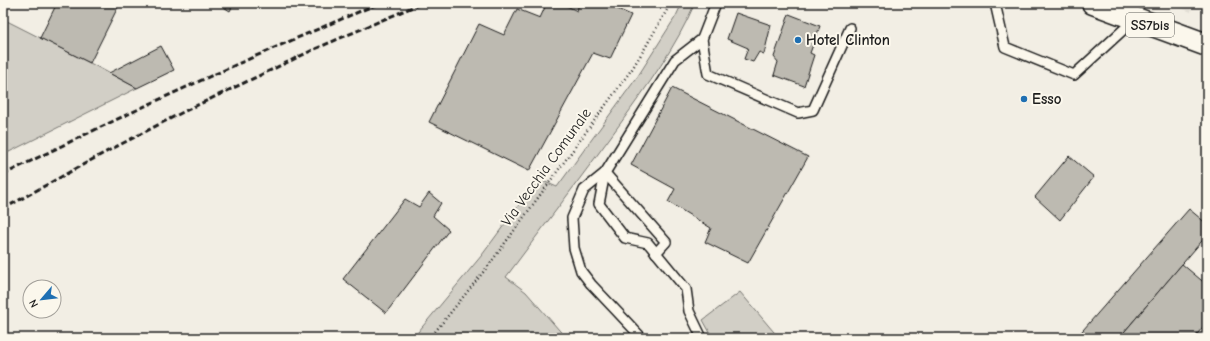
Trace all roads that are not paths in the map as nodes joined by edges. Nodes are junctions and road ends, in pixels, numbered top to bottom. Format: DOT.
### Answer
graph roads {
  1 [pos="716,3"];
  2 [pos="995,3"];
  3 [pos="1093,3"];
  4 [pos="1135,19"];
  5 [pos="850,28"];
  6 [pos="702,39"];
  7 [pos="1207,45"];
  8 [pos="605,173"];
  9 [pos="656,253"];
  10 [pos="642,338"];
  11 [pos="702,338"];
  1 -- 6 [label="lane"];
  2 -- 4 [label="lane"];
  3 -- 4 [label="main road, SS7bis"];
  4 -- 7 [label="main road, SS7bis"];
  5 -- 6 [label="lane"];
  6 -- 8 [label="lane"];
  8 -- 9 [label="lane"];
  8 -- 9 [label="lane"];
  8 -- 10 [label="lane"];
  9 -- 11 [label="lane"];
}
